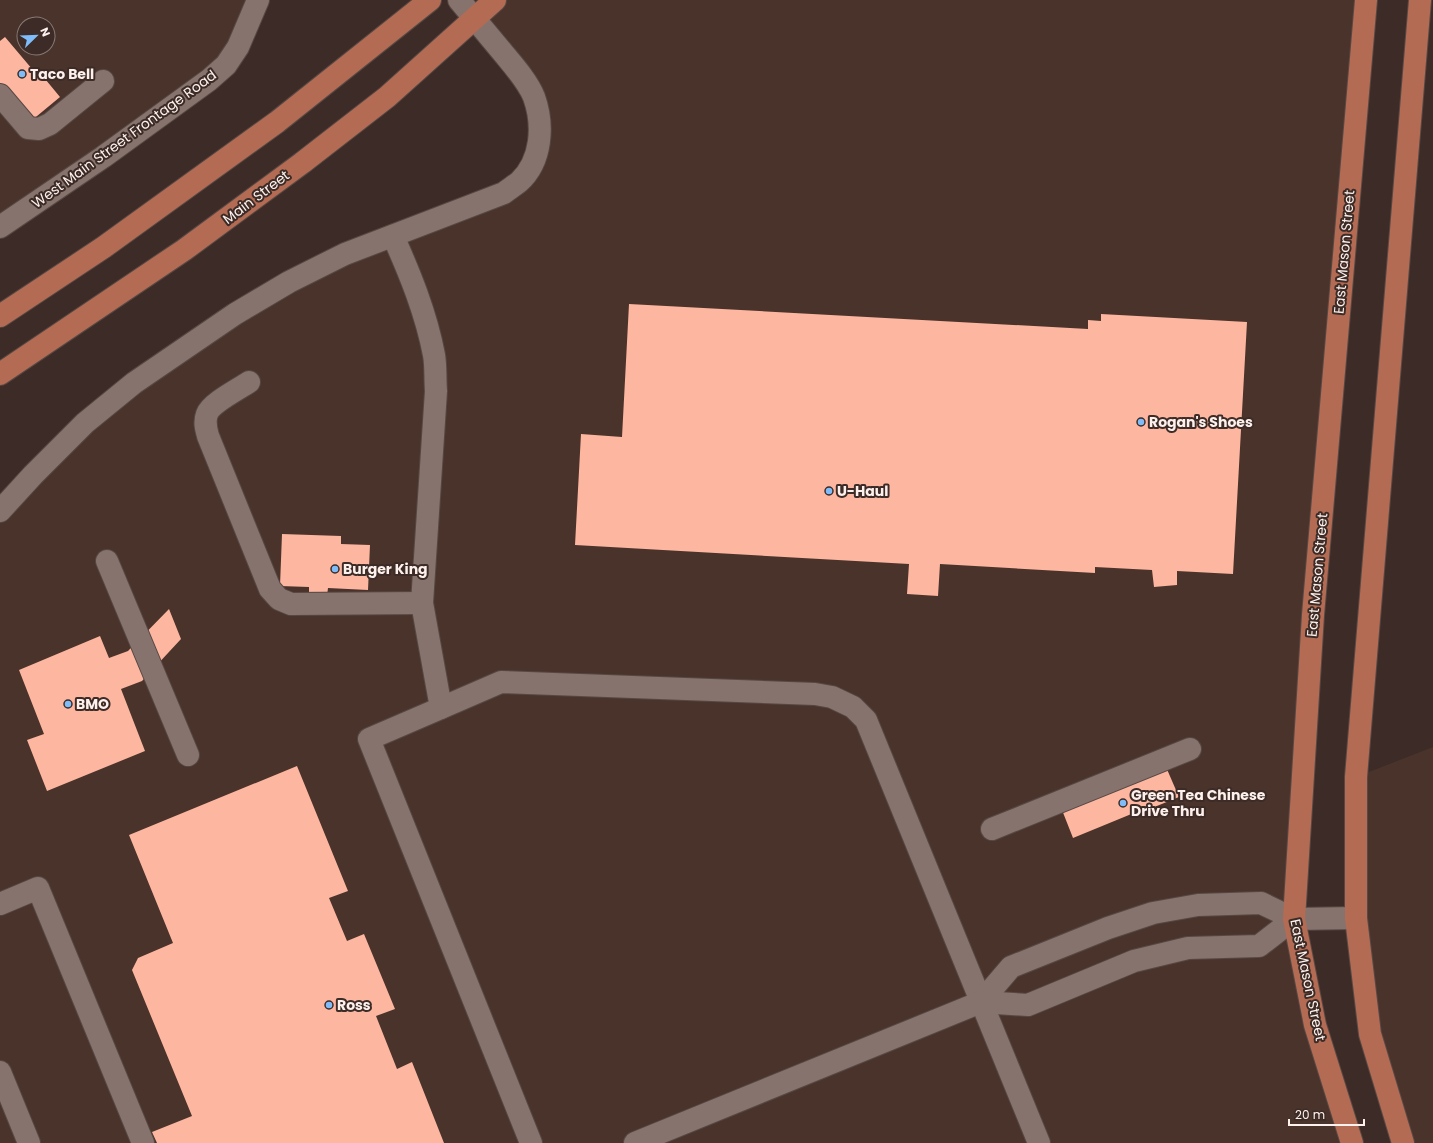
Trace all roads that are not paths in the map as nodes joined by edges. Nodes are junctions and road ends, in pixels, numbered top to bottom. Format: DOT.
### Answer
graph roads {
  1 [pos="258,0"];
  2 [pos="430,0"];
  3 [pos="459,0"];
  4 [pos="495,0"];
  5 [pos="1366,0"];
  6 [pos="1420,0"];
  7 [pos="474,18"];
  8 [pos="102,81"];
  9 [pos="0,95"];
  10 [pos="0,227"];
  11 [pos="393,236"];
  12 [pos="0,316"];
  13 [pos="0,374"];
  14 [pos="249,382"];
  15 [pos="0,511"];
  16 [pos="107,561"];
  17 [pos="422,604"];
  18 [pos="441,708"];
  19 [pos="1190,749"];
  20 [pos="188,755"];
  21 [pos="992,829"];
  22 [pos="0,904"];
  23 [pos="1356,918"];
  24 [pos="1294,919"];
  25 [pos="981,1002"];
  26 [pos="0,1072"];
  27 [pos="29,1143"];
  28 [pos="143,1143"];
  29 [pos="531,1143"];
  30 [pos="635,1143"];
  31 [pos="1039,1143"];
  32 [pos="1352,1143"];
  33 [pos="1403,1143"];
  1 -- 10 [label="street, West Main Street Frontage Road"];
  2 -- 12 [label="main road"];
  3 -- 7 [label="street"];
  4 -- 7 [label="main road, Main Street"];
  5 -- 24 [label="main road, East Mason Street"];
  6 -- 23 [label="main road"];
  7 -- 11 [label="street"];
  7 -- 13 [label="main road, Main Street"];
  8 -- 9 [label="street"];
  11 -- 15 [label="street"];
  11 -- 17 [label="street"];
  14 -- 17 [label="street"];
  16 -- 20 [label="street"];
  17 -- 18 [label="street"];
  18 -- 25 [label="street"];
  18 -- 29 [label="street"];
  19 -- 21 [label="street"];
  22 -- 28 [label="street"];
  23 -- 24 [label="street"];
  23 -- 33 [label="main road"];
  24 -- 25 [label="street"];
  24 -- 25 [label="street"];
  24 -- 32 [label="main road, East Mason Street"];
  25 -- 30 [label="street"];
  25 -- 31 [label="street"];
  26 -- 27 [label="street"];
}
